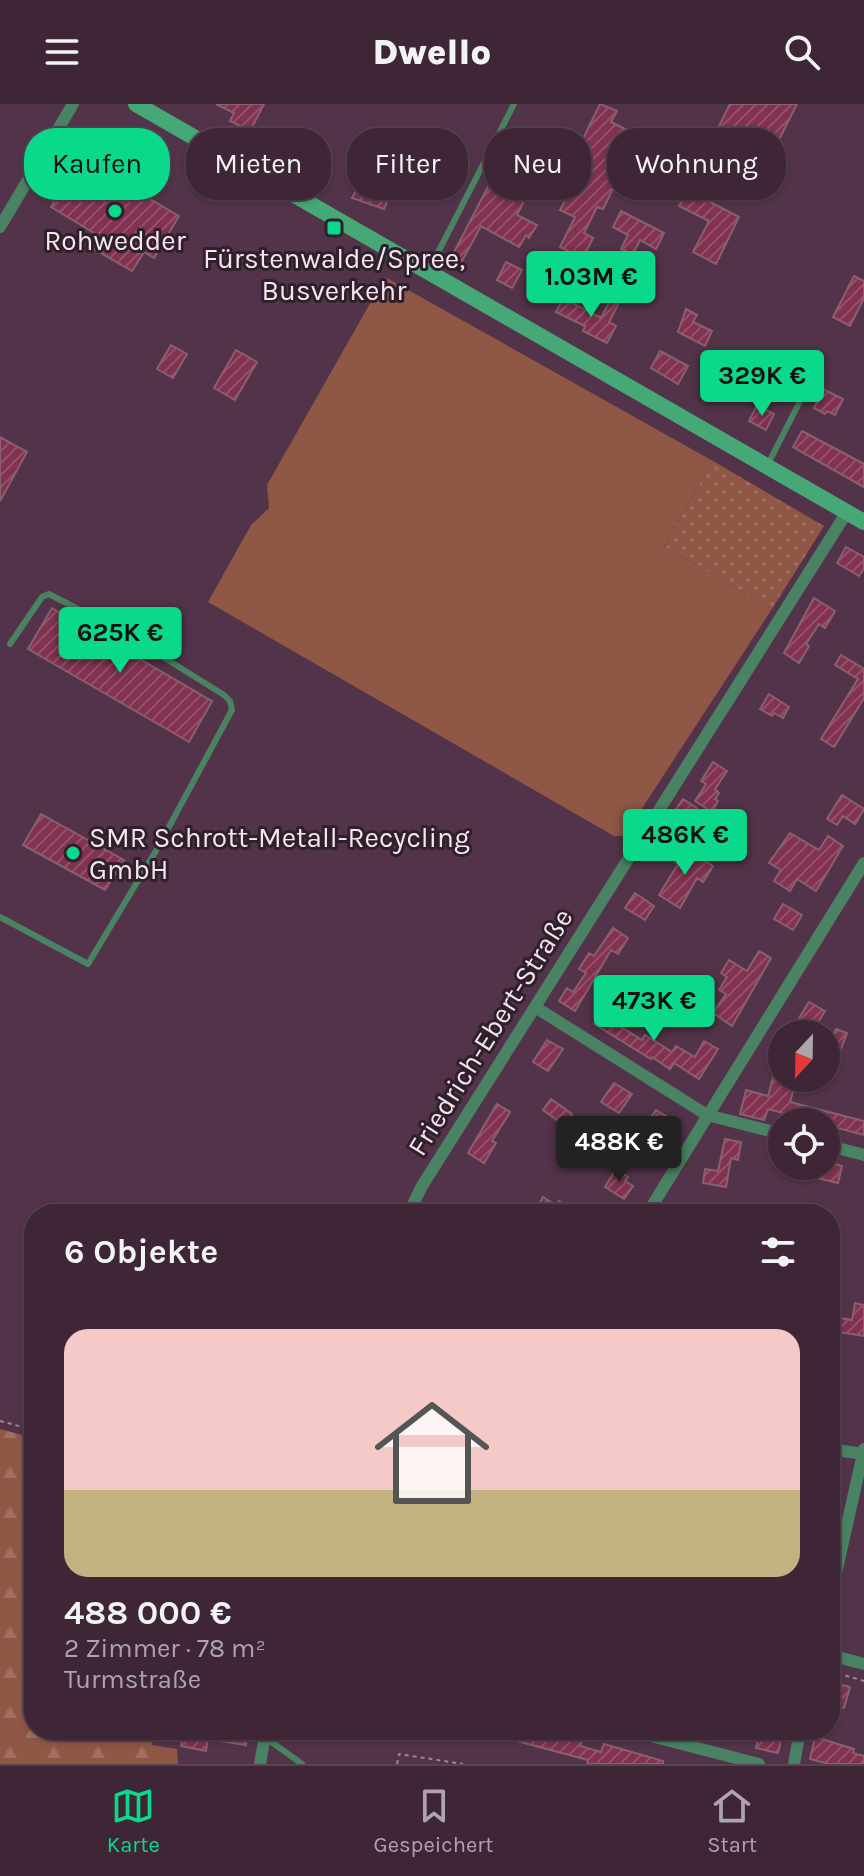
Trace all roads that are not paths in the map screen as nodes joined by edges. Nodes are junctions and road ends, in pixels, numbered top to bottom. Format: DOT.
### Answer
graph roads {
  1 [pos="73,104"];
  2 [pos="136,104"];
  3 [pos="514,104"];
  4 [pos="0,227"];
  5 [pos="428,272"];
  6 [pos="820,362"];
  7 [pos="767,466"];
  8 [pos="847,512"];
  9 [pos="864,522"];
  10 [pos="10,644"];
  11 [pos="864,863"];
  12 [pos="858,885"];
  13 [pos="0,917"];
  14 [pos="535,1007"];
  15 [pos="707,1115"];
  16 [pos="768,1130"];
  17 [pos="840,1149"];
  18 [pos="864,1155"];
  19 [pos="413,1204"];
  20 [pos="653,1204"];
  21 [pos="840,1450"];
  22 [pos="864,1452"];
  23 [pos="840,1556"];
  24 [pos="840,1658"];
  25 [pos="864,1664"];
  26 [pos="264,1740"];
  27 [pos="273,1740"];
  28 [pos="667,1740"];
  29 [pos="798,1740"];
  30 [pos="260,1764"];
  31 [pos="302,1764"];
  32 [pos="759,1764"];
  33 [pos="794,1764"];
  1 -- 4 [label="street"];
  2 -- 5 [label="street"];
  3 -- 5 [label="lane"];
  5 -- 7 [label="street"];
  6 -- 7 [label="lane"];
  7 -- 8 [label="street"];
  8 -- 9 [label="street"];
  8 -- 14 [label="street, Friedrich-Ebert-Straße"];
  10 -- 13 [label="lane"];
  11 -- 12 [label="street"];
  12 -- 15 [label="street"];
  14 -- 15 [label="street"];
  14 -- 19 [label="street, Friedrich-Ebert-Straße"];
  15 -- 16 [label="street"];
  15 -- 20 [label="street"];
  17 -- 18 [label="street"];
  21 -- 22 [label="street"];
  22 -- 23 [label="street"];
  24 -- 25 [label="street"];
  26 -- 30 [label="street"];
  27 -- 31 [label="lane"];
  28 -- 32 [label="street"];
  29 -- 33 [label="street"];
}
